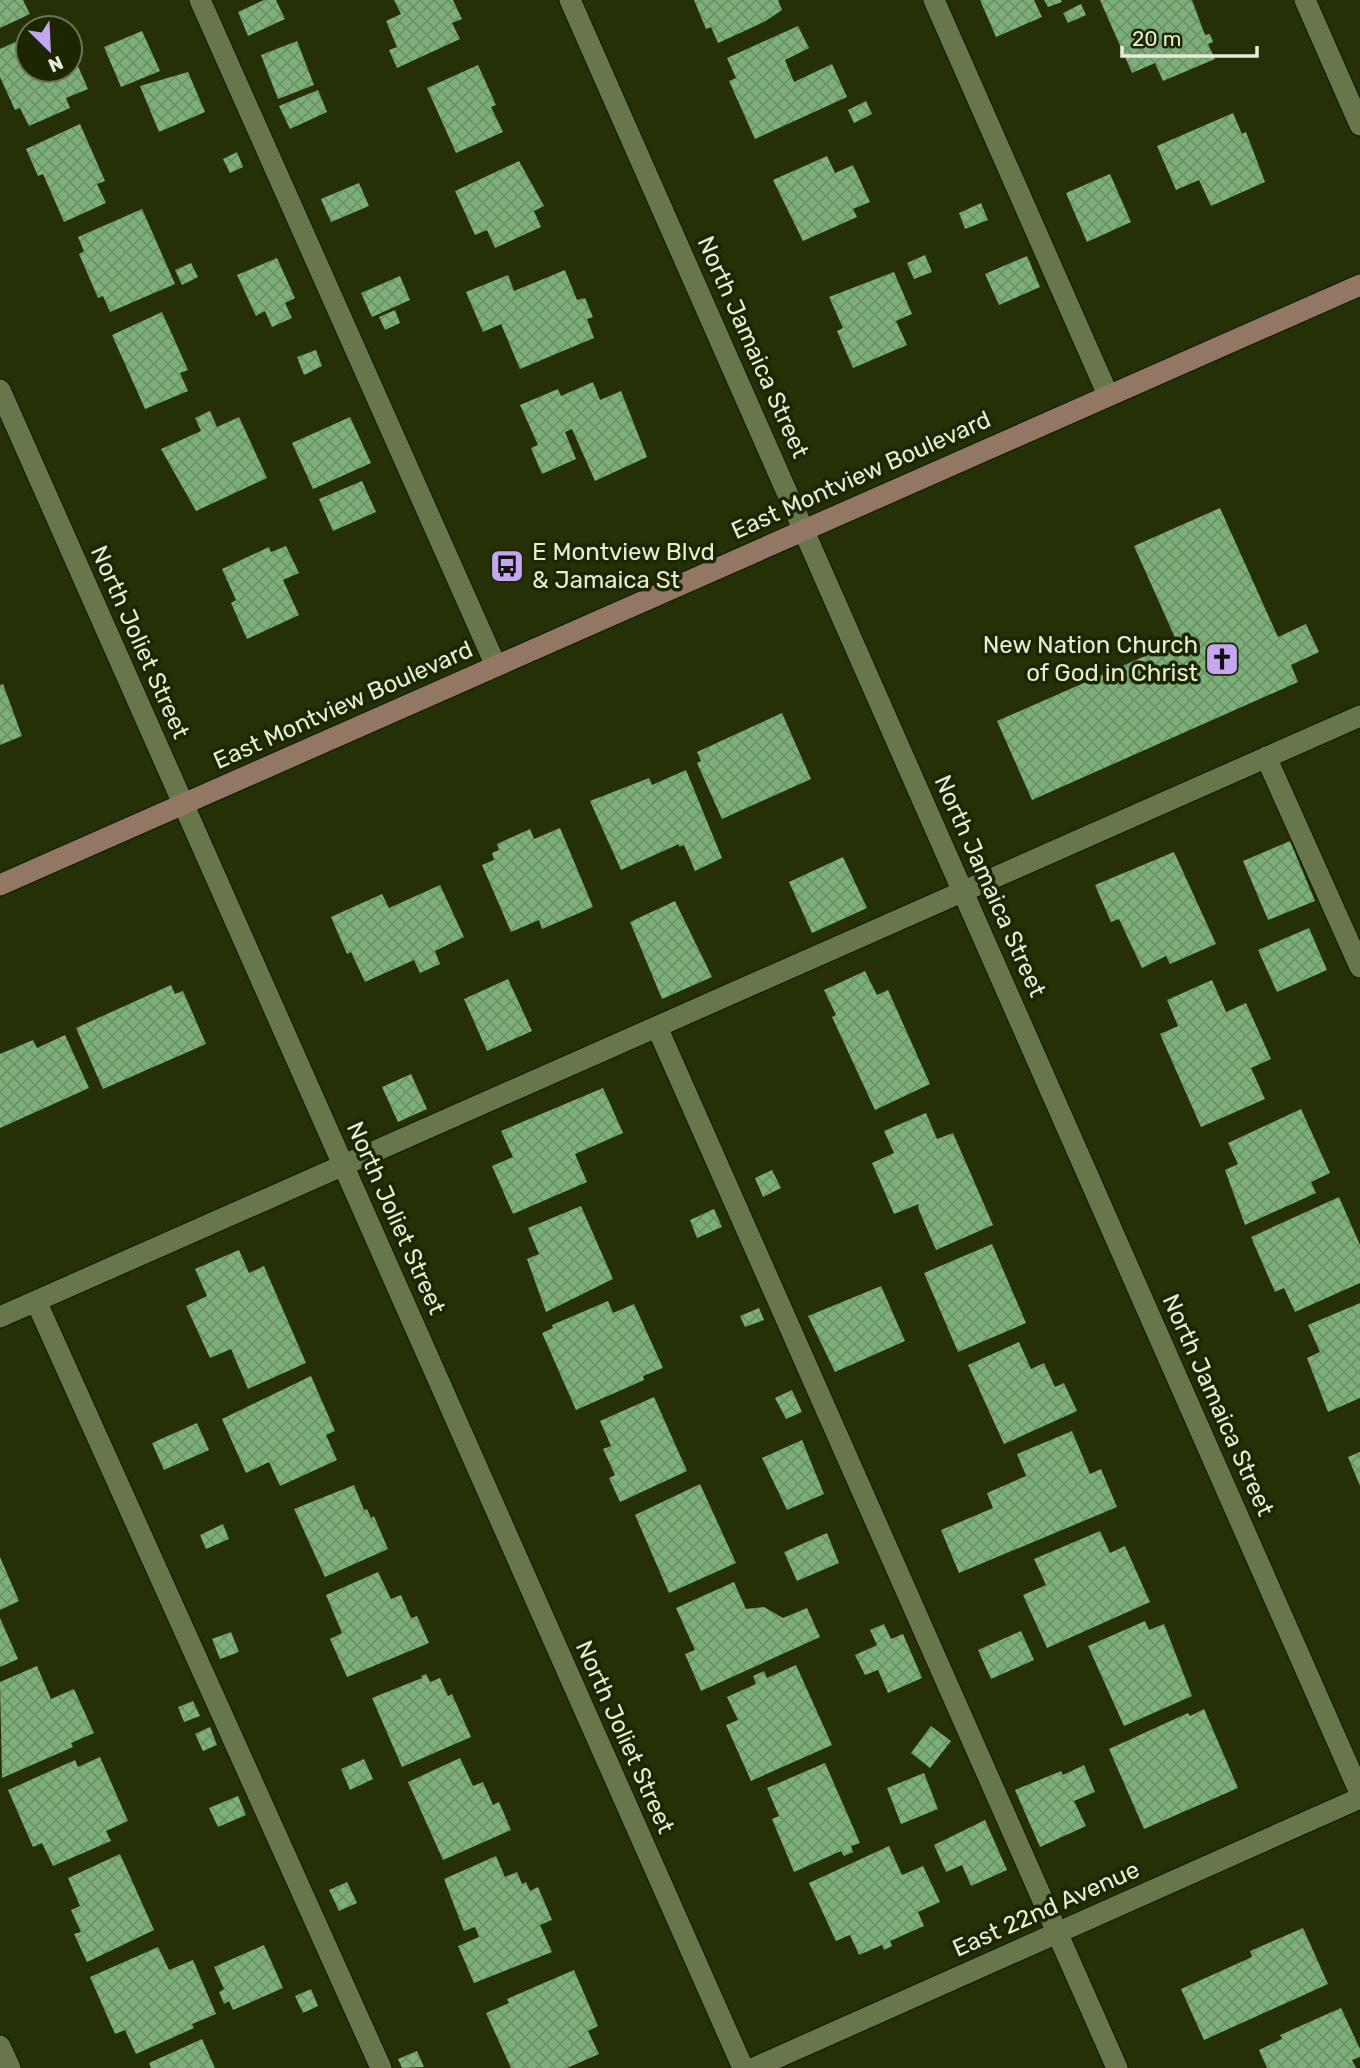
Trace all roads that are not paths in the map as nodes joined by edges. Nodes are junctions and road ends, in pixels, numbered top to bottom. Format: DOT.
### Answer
graph roads {
  1 [pos="200,0"];
  2 [pos="570,0"];
  3 [pos="934,0"];
  4 [pos="1305,0"];
  5 [pos="1360,125"];
  6 [pos="1360,285"];
  7 [pos="0,390"];
  8 [pos="1108,395"];
  9 [pos="804,528"];
  10 [pos="496,666"];
  11 [pos="1360,716"];
  12 [pos="1266,757"];
  13 [pos="183,804"];
  14 [pos="0,885"];
  15 [pos="964,891"];
  16 [pos="1360,967"];
  17 [pos="657,1027"];
  18 [pos="344,1166"];
  19 [pos="36,1301"];
  20 [pos="0,1317"];
  21 [pos="1360,1796"];
  22 [pos="1057,1933"];
  23 [pos="0,2046"];
  24 [pos="10,2068"];
  25 [pos="380,2068"];
  26 [pos="743,2068"];
  27 [pos="754,2068"];
  28 [pos="1117,2068"];
  1 -- 10 [label="street"];
  2 -- 9 [label="street, North Jamaica Street"];
  3 -- 8 [label="street"];
  4 -- 5 [label="street"];
  6 -- 8 [label="main road, East Montview Boulevard"];
  7 -- 13 [label="street, North Joliet Street"];
  8 -- 9 [label="main road, East Montview Boulevard"];
  9 -- 10 [label="main road, East Montview Boulevard"];
  9 -- 15 [label="street, North Jamaica Street"];
  10 -- 13 [label="main road, East Montview Boulevard"];
  11 -- 12 [label="street"];
  12 -- 15 [label="street"];
  12 -- 16 [label="street"];
  13 -- 14 [label="main road, East Montview Boulevard"];
  13 -- 18 [label="street, North Joliet Street"];
  15 -- 17 [label="street"];
  15 -- 21 [label="street, North Jamaica Street"];
  17 -- 18 [label="street"];
  17 -- 22 [label="street"];
  18 -- 19 [label="street"];
  18 -- 26 [label="street, North Joliet Street"];
  19 -- 20 [label="street"];
  19 -- 25 [label="street"];
  21 -- 22 [label="street, East 22nd Avenue"];
  22 -- 27 [label="street, East 22nd Avenue"];
  22 -- 28 [label="street"];
  23 -- 24 [label="street"];
}
